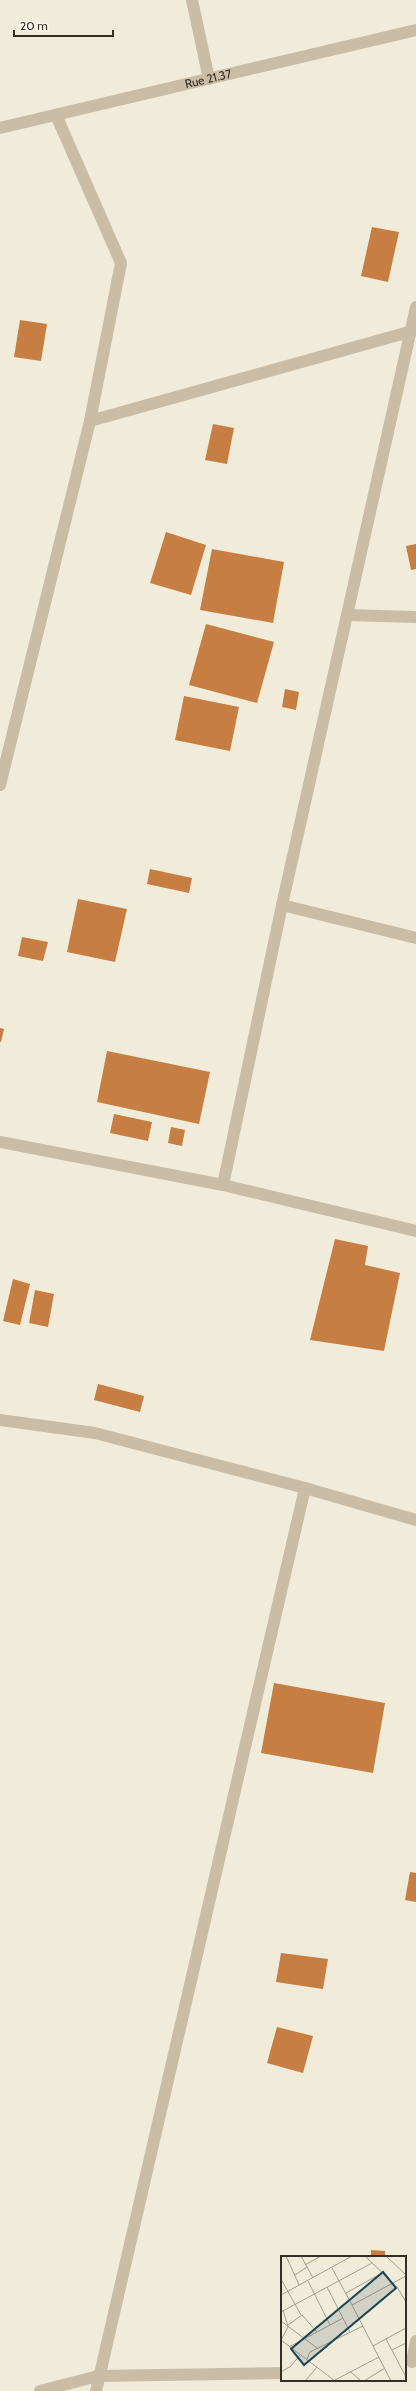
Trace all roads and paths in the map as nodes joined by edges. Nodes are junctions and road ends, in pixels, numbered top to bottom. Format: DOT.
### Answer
graph roads {
  1 [pos="192,0"];
  2 [pos="416,30"];
  3 [pos="209,79"];
  4 [pos="56,115"];
  5 [pos="0,128"];
  6 [pos="416,307"];
  7 [pos="414,331"];
  8 [pos="90,421"];
  9 [pos="347,615"];
  10 [pos="416,617"];
  11 [pos="0,785"];
  12 [pos="282,904"];
  13 [pos="416,938"];
  14 [pos="0,1142"];
  15 [pos="223,1185"];
  16 [pos="416,1231"];
  17 [pos="0,1420"];
  18 [pos="305,1488"];
  19 [pos="416,1520"];
  20 [pos="416,2341"];
  21 [pos="411,2362"];
  22 [pos="281,2373"];
  23 [pos="98,2376"];
  24 [pos="40,2391"];
  25 [pos="96,2391"];
  1 -- 3 [label="street"];
  2 -- 3 [label="street, Rue 21.37"];
  3 -- 4 [label="street, Rue 21.37"];
  4 -- 5 [label="street, Rue 21.37"];
  4 -- 8 [label="street"];
  6 -- 7 [label="street"];
  7 -- 8 [label="street"];
  7 -- 9 [label="street"];
  8 -- 11 [label="street"];
  9 -- 10 [label="street"];
  9 -- 12 [label="street"];
  12 -- 13 [label="street"];
  12 -- 15 [label="street"];
  14 -- 15 [label="street"];
  15 -- 16 [label="street"];
  17 -- 18 [label="street"];
  18 -- 19 [label="street"];
  18 -- 23 [label="street"];
  20 -- 21 [label="street"];
  22 -- 23 [label="street"];
  23 -- 24 [label="street"];
  23 -- 25 [label="street"];
}
